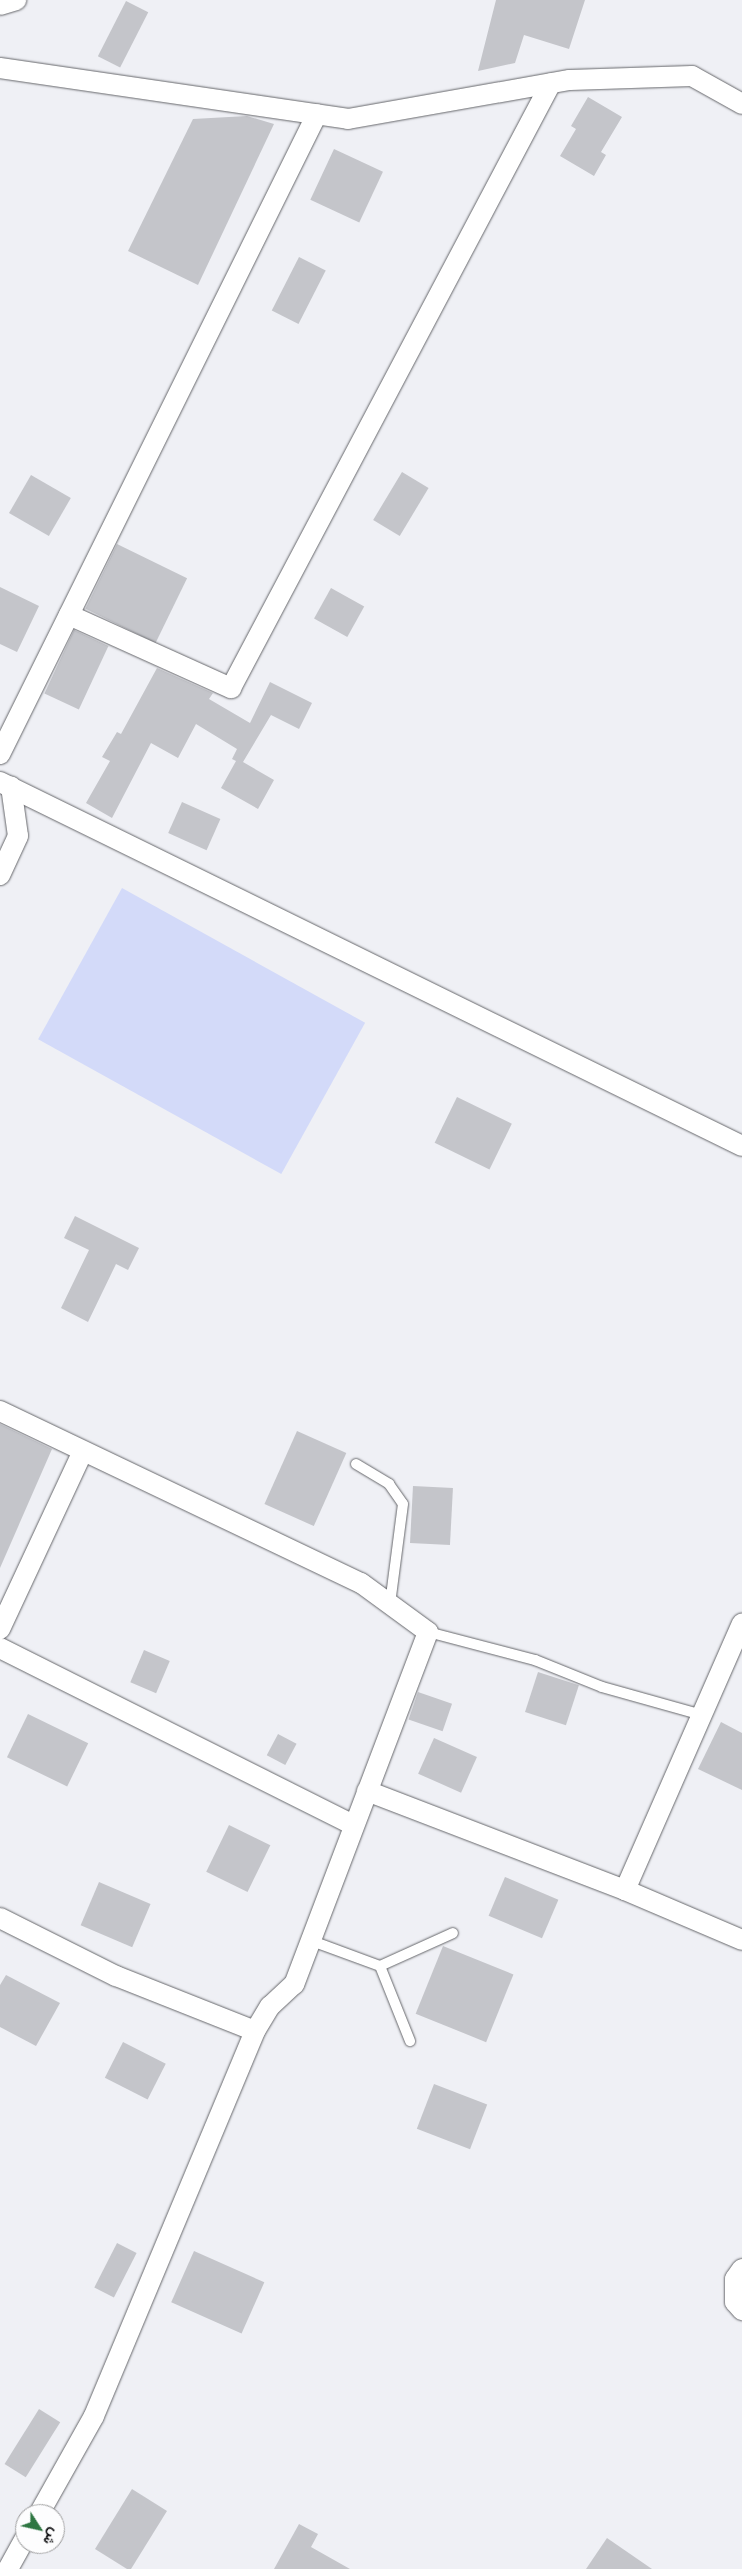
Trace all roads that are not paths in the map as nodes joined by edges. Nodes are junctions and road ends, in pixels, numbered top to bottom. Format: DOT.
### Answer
graph roads {
  1 [pos="16,0"];
  2 [pos="0,5"];
  3 [pos="0,68"];
  4 [pos="551,83"];
  5 [pos="742,104"];
  6 [pos="317,114"];
  7 [pos="69,615"];
  8 [pos="0,754"];
  9 [pos="6,784"];
  10 [pos="0,875"];
  11 [pos="742,1146"];
  12 [pos="0,1411"];
  13 [pos="82,1453"];
  14 [pos="356,1464"];
  15 [pos="390,1604"];
  16 [pos="742,1624"];
  17 [pos="0,1629"];
  18 [pos="428,1632"];
  19 [pos="0,1648"];
  20 [pos="702,1715"];
  21 [pos="367,1791"];
  22 [pos="353,1825"];
  23 [pos="625,1890"];
  24 [pos="0,1918"];
  25 [pos="453,1934"];
  26 [pos="742,1940"];
  27 [pos="312,1941"];
  28 [pos="380,1966"];
  29 [pos="255,2031"];
  30 [pos="410,2041"];
  31 [pos="742,2269"];
  32 [pos="742,2310"];
  33 [pos="45,2504"];
  34 [pos="16,2554"];
  35 [pos="8,2569"];
  1 -- 2 [label="street"];
  3 -- 6 [label="street"];
  4 -- 5 [label="street"];
  4 -- 6 [label="street"];
  4 -- 7 [label="street"];
  6 -- 7 [label="street"];
  7 -- 8 [label="street"];
  9 -- 10 [label="street"];
  9 -- 11 [label="street"];
  12 -- 13 [label="street"];
  13 -- 15 [label="street"];
  13 -- 17 [label="street"];
  14 -- 15 [label="lane"];
  15 -- 18 [label="street"];
  16 -- 20 [label="street"];
  18 -- 20 [label="lane"];
  18 -- 21 [label="street"];
  19 -- 22 [label="street"];
  20 -- 23 [label="street"];
  21 -- 22 [label="street"];
  21 -- 23 [label="street"];
  22 -- 27 [label="street"];
  23 -- 26 [label="street"];
  24 -- 29 [label="street"];
  25 -- 28 [label="lane"];
  27 -- 28 [label="lane"];
  27 -- 29 [label="street"];
  28 -- 30 [label="lane"];
  29 -- 33 [label="street"];
  31 -- 32 [label="street"];
  34 -- 35 [label="street"];
}
